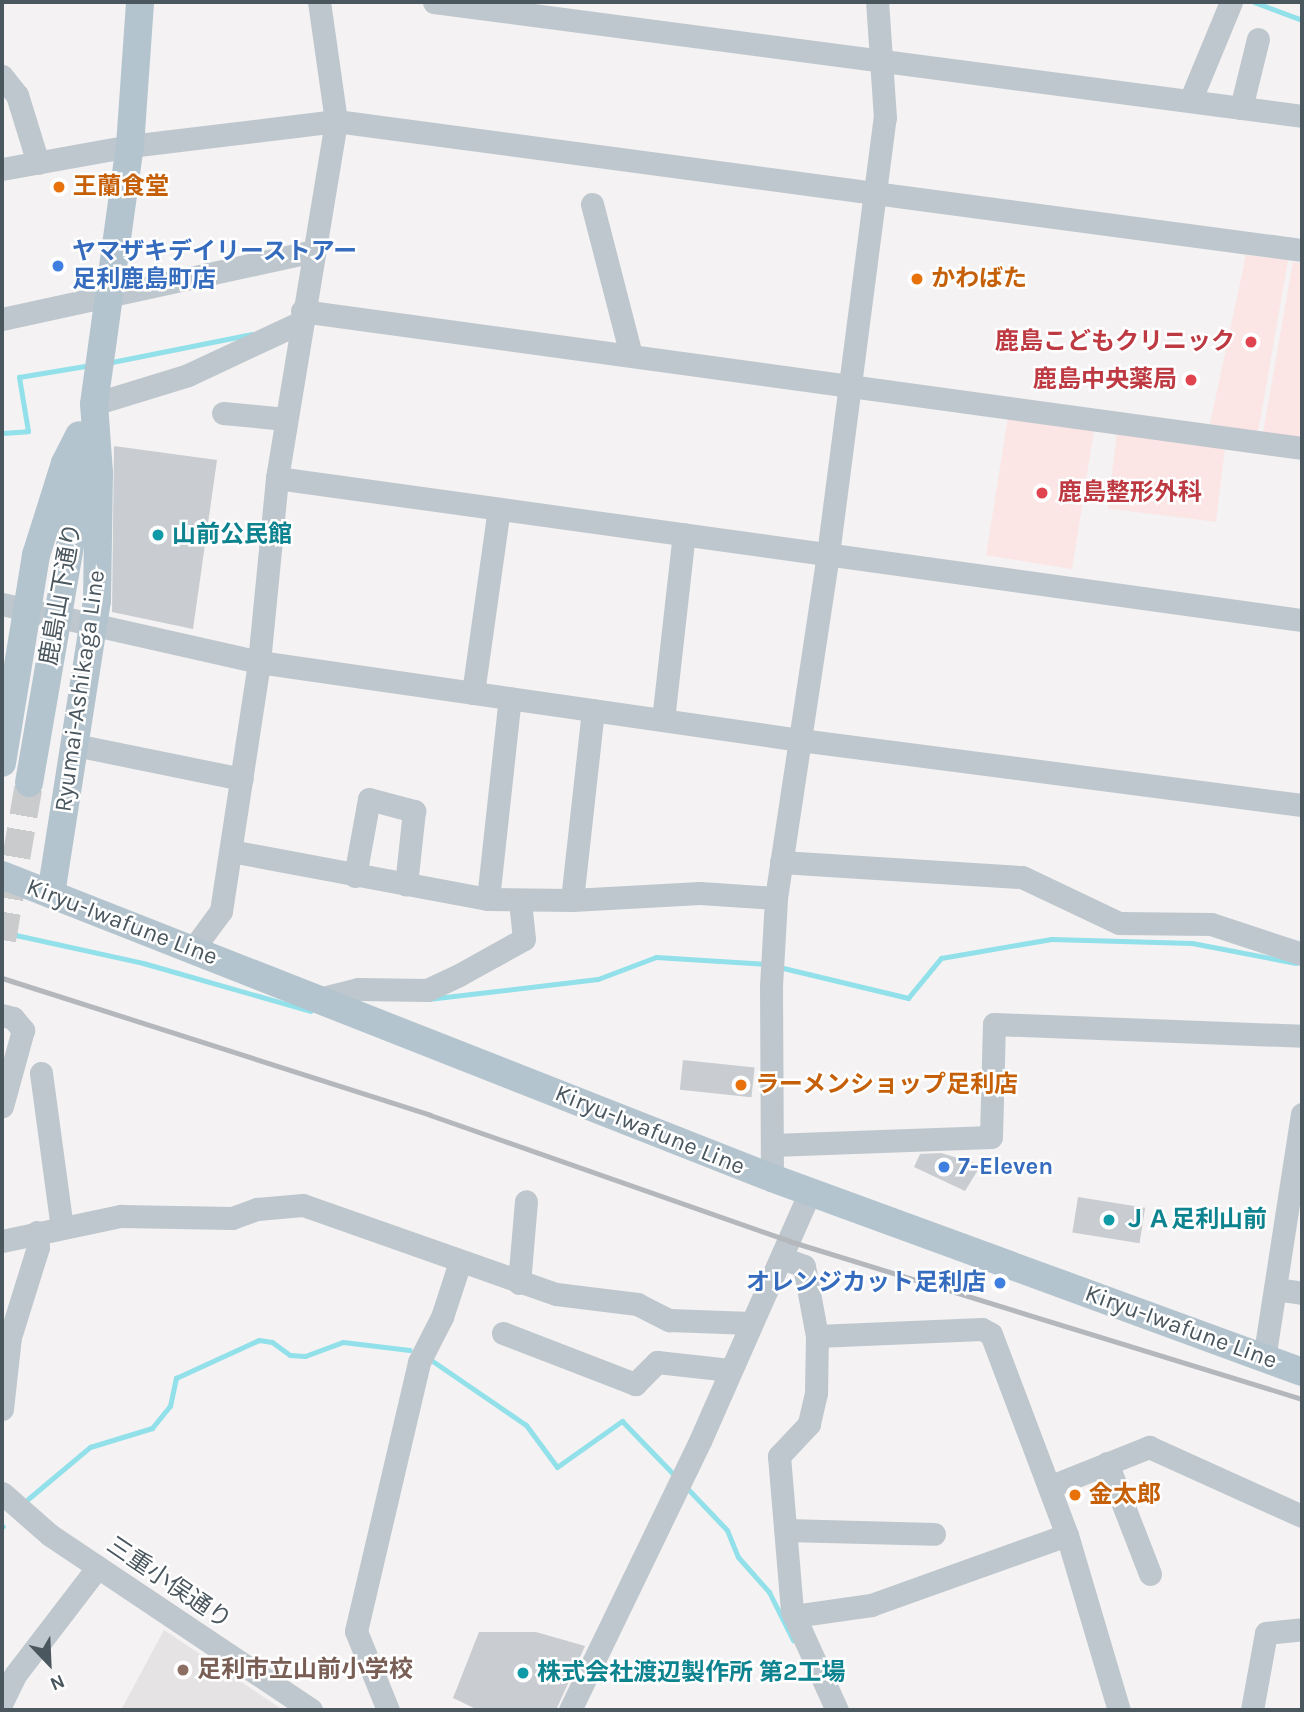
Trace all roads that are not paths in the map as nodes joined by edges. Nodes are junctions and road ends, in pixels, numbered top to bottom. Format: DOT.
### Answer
graph roads {
  1 [pos="141,2"];
  2 [pos="319,2"];
  3 [pos="434,2"];
  4 [pos="877,2"];
  5 [pos="1231,2"];
  6 [pos="494,6"];
  7 [pos="570,10"];
  8 [pos="1258,39"];
  9 [pos="884,60"];
  10 [pos="2,76"];
  11 [pos="1190,101"];
  12 [pos="1241,108"];
  13 [pos="1302,116"];
  14 [pos="336,121"];
  15 [pos="130,146"];
  16 [pos="38,163"];
  17 [pos="2,169"];
  18 [pos="873,192"];
  19 [pos="592,204"];
  20 [pos="1302,250"];
  21 [pos="313,251"];
  22 [pos="109,297"];
  23 [pos="302,317"];
  24 [pos="2,319"];
  25 [pos="631,355"];
  26 [pos="849,384"];
  27 [pos="94,404"];
  28 [pos="223,413"];
  29 [pos="286,419"];
  30 [pos="1302,448"];
  31 [pos="277,478"];
  32 [pos="499,509"];
  33 [pos="684,534"];
  34 [pos="828,554"];
  35 [pos="14,607"];
  36 [pos="58,615"];
  37 [pos="1302,621"];
  38 [pos="94,625"];
  39 [pos="259,662"];
  40 [pos="473,693"];
  41 [pos="510,698"];
  42 [pos="593,710"];
  43 [pos="663,720"];
  44 [pos="5,725"];
  45 [pos="800,740"];
  46 [pos="75,745"];
  47 [pos="2,763"];
  48 [pos="242,779"];
  49 [pos="29,783"];
  50 [pos="1302,805"];
  51 [pos="231,851"];
  52 [pos="781,862"];
  53 [pos="2,875"];
  54 [pos="355,876"];
  55 [pos="406,885"];
  56 [pos="51,894"];
  57 [pos="776,898"];
  58 [pos="488,899"];
  59 [pos="520,900"];
  60 [pos="572,900"];
  61 [pos="193,949"];
  62 [pos="1302,954"];
  63 [pos="319,999"];
  64 [pos="2,1015"];
  65 [pos="1302,1036"];
  66 [pos="41,1073"];
  67 [pos="2,1106"];
  68 [pos="1302,1114"];
  69 [pos="772,1145"];
  70 [pos="1299,1152"];
  71 [pos="772,1178"];
  72 [pos="810,1192"];
  73 [pos="526,1201"];
  74 [pos="62,1228"];
  75 [pos="37,1232"];
  76 [pos="2,1241"];
  77 [pos="782,1258"];
  78 [pos="460,1262"];
  79 [pos="519,1283"];
  80 [pos="1275,1290"];
  81 [pos="1302,1293"];
  82 [pos="751,1323"];
  83 [pos="503,1333"];
  84 [pos="817,1336"];
  85 [pos="1264,1359"];
  86 [pos="730,1370"];
  87 [pos="1302,1372"];
  88 [pos="2,1409"];
  89 [pos="1107,1463"];
  90 [pos="1049,1487"];
  91 [pos="2,1493"];
  92 [pos="1302,1516"];
  93 [pos="786,1530"];
  94 [pos="933,1534"];
  95 [pos="1067,1535"];
  96 [pos="98,1567"];
  97 [pos="1150,1574"];
  98 [pos="794,1616"];
  99 [pos="1302,1629"];
  100 [pos="8,1670"];
  101 [pos="2,1702"];
  102 [pos="311,1710"];
  103 [pos="387,1710"];
  104 [pos="570,1710"];
  105 [pos="837,1710"];
  106 [pos="1119,1710"];
  107 [pos="1252,1710"];
  1 -- 15 [label="main road, Ryumai-Ashikaga Line"];
  2 -- 14 [label="street"];
  3 -- 6 [label="street"];
  4 -- 9 [label="street"];
  5 -- 11 [label="street"];
  6 -- 7 [label="street"];
  7 -- 9 [label="street"];
  8 -- 12 [label="street"];
  9 -- 11 [label="street"];
  9 -- 18 [label="street"];
  10 -- 16 [label="street"];
  11 -- 12 [label="street"];
  12 -- 13 [label="street"];
  14 -- 15 [label="street"];
  14 -- 18 [label="street"];
  14 -- 21 [label="street"];
  15 -- 16 [label="street"];
  15 -- 22 [label="main road, Ryumai-Ashikaga Line"];
  16 -- 17 [label="street"];
  18 -- 20 [label="street"];
  18 -- 26 [label="street"];
  19 -- 25 [label="street"];
  21 -- 22 [label="street"];
  21 -- 23 [label="street"];
  22 -- 24 [label="street"];
  22 -- 27 [label="main road, Ryumai-Ashikaga Line"];
  23 -- 25 [label="street"];
  23 -- 27 [label="street"];
  23 -- 29 [label="street"];
  25 -- 26 [label="street"];
  26 -- 30 [label="street"];
  26 -- 34 [label="street"];
  27 -- 35 [label="main road, Ryumai-Ashikaga Line"];
  27 -- 36 [label="main road, 鹿島山下通り"];
  27 -- 38 [label="main road, Ryumai-Ashikaga Line"];
  28 -- 29 [label="street"];
  29 -- 31 [label="street"];
  31 -- 32 [label="street"];
  31 -- 39 [label="street"];
  32 -- 33 [label="street"];
  32 -- 40 [label="street"];
  33 -- 34 [label="street"];
  33 -- 43 [label="street"];
  34 -- 37 [label="street"];
  34 -- 45 [label="street"];
  35 -- 36 [label="street"];
  35 -- 44 [label="main road, Ryumai-Ashikaga Line"];
  36 -- 38 [label="street"];
  36 -- 49 [label="main road, 鹿島山下通り"];
  38 -- 39 [label="street"];
  38 -- 46 [label="main road, Ryumai-Ashikaga Line"];
  39 -- 40 [label="street"];
  39 -- 48 [label="street"];
  40 -- 41 [label="street"];
  41 -- 42 [label="street"];
  41 -- 58 [label="street"];
  42 -- 43 [label="street"];
  42 -- 60 [label="street"];
  43 -- 45 [label="street"];
  44 -- 47 [label="main road, Ryumai-Ashikaga Line"];
  45 -- 50 [label="street"];
  45 -- 52 [label="street"];
  46 -- 48 [label="street"];
  46 -- 56 [label="main road, Ryumai-Ashikaga Line"];
  48 -- 51 [label="street"];
  51 -- 54 [label="street"];
  51 -- 61 [label="street"];
  52 -- 57 [label="street"];
  52 -- 62 [label="street"];
  53 -- 56 [label="main road, Kiryu-Iwafune Line"];
  54 -- 55 [label="street"];
  54 -- 55 [label="street"];
  55 -- 58 [label="street"];
  56 -- 61 [label="main road, Kiryu-Iwafune Line"];
  57 -- 60 [label="street"];
  57 -- 69 [label="street"];
  58 -- 59 [label="street"];
  59 -- 60 [label="street"];
  59 -- 63 [label="street"];
  61 -- 63 [label="main road, Kiryu-Iwafune Line"];
  63 -- 71 [label="main road, Kiryu-Iwafune Line"];
  64 -- 67 [label="street"];
  65 -- 69 [label="street"];
  66 -- 74 [label="street"];
  68 -- 70 [label="street"];
  69 -- 71 [label="street"];
  70 -- 80 [label="street"];
  71 -- 72 [label="main road, Kiryu-Iwafune Line"];
  72 -- 77 [label="street"];
  72 -- 85 [label="main road, Kiryu-Iwafune Line"];
  73 -- 79 [label="street"];
  74 -- 75 [label="street"];
  74 -- 78 [label="street"];
  75 -- 76 [label="street"];
  75 -- 88 [label="street"];
  77 -- 82 [label="street"];
  77 -- 84 [label="street"];
  78 -- 79 [label="street"];
  78 -- 103 [label="street"];
  79 -- 82 [label="street"];
  80 -- 81 [label="street"];
  80 -- 85 [label="street"];
  82 -- 86 [label="street"];
  83 -- 86 [label="street"];
  84 -- 90 [label="street"];
  84 -- 93 [label="street"];
  85 -- 87 [label="main road, Kiryu-Iwafune Line"];
  86 -- 104 [label="street"];
  89 -- 90 [label="street"];
  89 -- 92 [label="street"];
  89 -- 97 [label="street"];
  90 -- 95 [label="street"];
  91 -- 96 [label="street, 三重小俣通り"];
  93 -- 94 [label="street"];
  93 -- 98 [label="street"];
  95 -- 98 [label="street"];
  95 -- 106 [label="street"];
  96 -- 100 [label="street"];
  96 -- 102 [label="street, 三重小俣通り"];
  98 -- 105 [label="street"];
  99 -- 107 [label="street"];
  100 -- 101 [label="street"];
}
